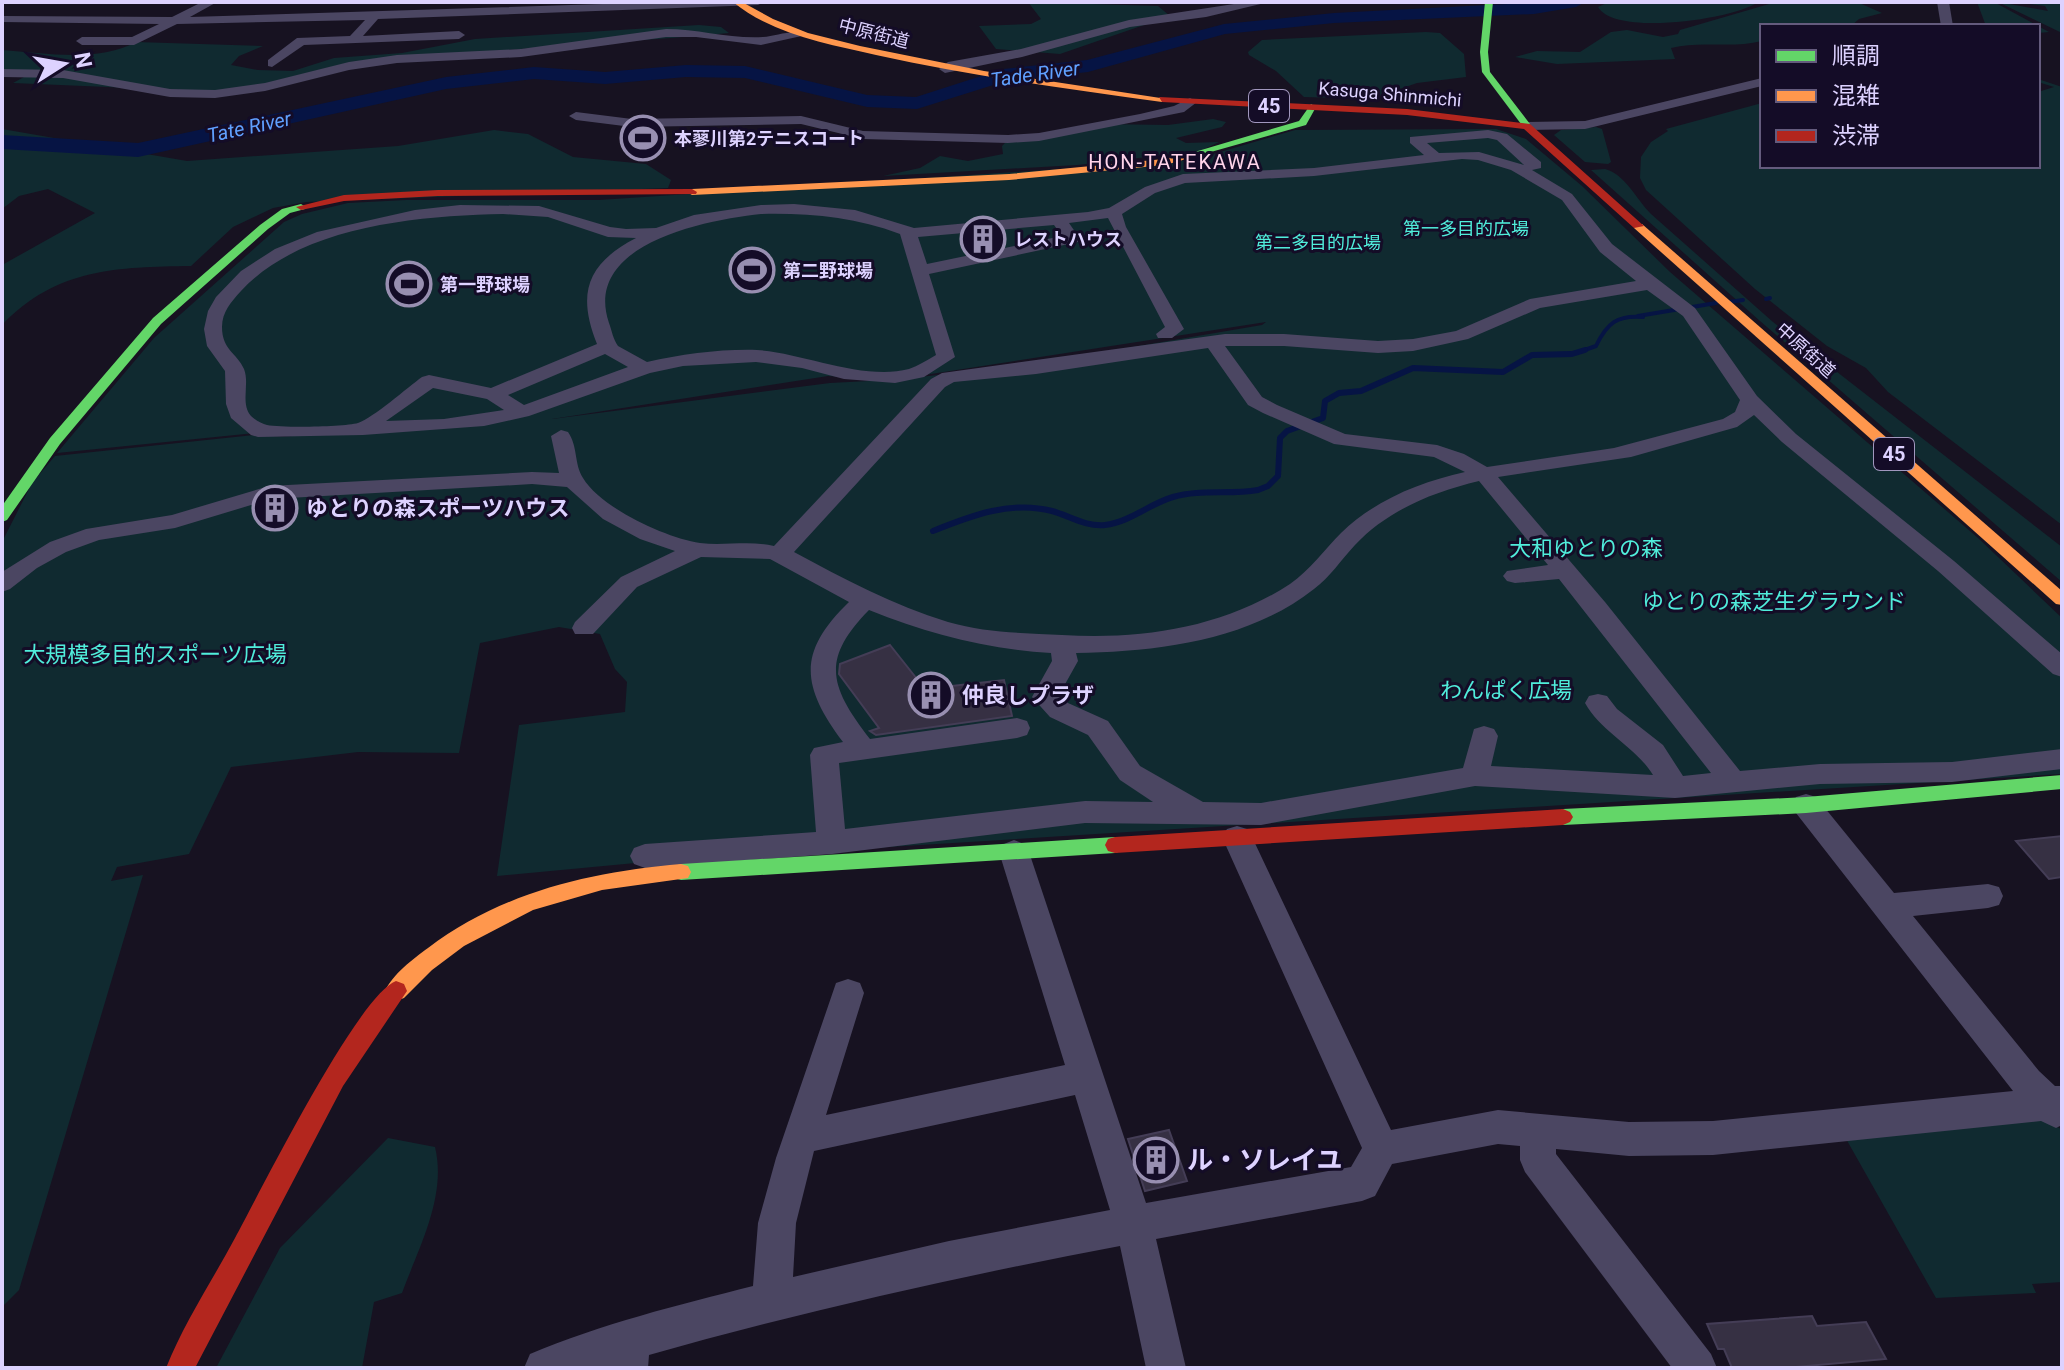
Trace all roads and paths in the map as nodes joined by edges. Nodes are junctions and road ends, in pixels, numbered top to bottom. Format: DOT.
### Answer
graph roads {
  1 [pos="211,2"];
  2 [pos="758,2"];
  3 [pos="1263,2"];
  4 [pos="1489,2"];
  5 [pos="1943,2"];
  6 [pos="738,3"];
  7 [pos="639,5"];
  8 [pos="266,7"];
  9 [pos="468,8"];
  10 [pos="616,9"];
  11 [pos="565,11"];
  12 [pos="373,18"];
  13 [pos="2,19"];
  14 [pos="307,19"];
  15 [pos="168,22"];
  16 [pos="611,24"];
  17 [pos="1947,24"];
  18 [pos="800,35"];
  19 [pos="353,40"];
  20 [pos="82,41"];
  21 [pos="272,63"];
  22 [pos="945,69"];
  23 [pos="2,73"];
  24 [pos="1011,79"];
  25 [pos="1760,82"];
  26 [pos="1190,102"];
  27 [pos="1311,107"];
  28 [pos="576,116"];
  29 [pos="1523,130"];
  30 [pos="1502,137"];
  31 [pos="1437,159"];
  32 [pos="1516,167"];
  33 [pos="1114,212"];
  34 [pos="1059,220"];
  35 [pos="899,226"];
  36 [pos="657,233"];
  37 [pos="919,271"];
  38 [pos="1650,284"];
  39 [pos="1165,334"];
  40 [pos="1212,341"];
  41 [pos="608,346"];
  42 [pos="946,357"];
  43 [pos="645,368"];
  44 [pos="958,375"];
  45 [pos="493,394"];
  46 [pos="1750,400"];
  47 [pos="522,412"];
  48 [pos="1730,423"];
  49 [pos="363,429"];
  50 [pos="561,436"];
  51 [pos="1789,438"];
  52 [pos="1483,473"];
  53 [pos="573,481"];
  54 [pos="2,517"];
  55 [pos="697,550"];
  56 [pos="779,554"];
  57 [pos="1565,571"];
  58 [pos="1515,576"];
  59 [pos="2,584"];
  60 [pos="866,599"];
  61 [pos="2062,600"];
  62 [pos="584,628"];
  63 [pos="1061,643"];
  64 [pos="2062,668"];
  65 [pos="1598,703"];
  66 [pos="1017,728"];
  67 [pos="1484,736"];
  68 [pos="863,749"];
  69 [pos="2062,759"];
  70 [pos="1475,776"];
  71 [pos="2062,782"];
  72 [pos="1734,783"];
  73 [pos="1675,787"];
  74 [pos="1806,805"];
  75 [pos="1228,825"];
  76 [pos="832,842"];
  77 [pos="1014,852"];
  78 [pos="645,856"];
  79 [pos="1988,896"];
  80 [pos="1887,906"];
  81 [pos="848,993"];
  82 [pos="1087,1076"];
  83 [pos="2057,1107"];
  84 [pos="1538,1133"];
  85 [pos="802,1137"];
  86 [pos="1381,1149"];
  87 [pos="1134,1225"];
  88 [pos="772,1300"];
  89 [pos="629,1354"];
  90 [pos="180,1368"];
  91 [pos="544,1368"];
  92 [pos="1166,1368"];
  93 [pos="1697,1368"];
  1 -- 15 [label="street"];
  2 -- 6 [label="street"];
  3 -- 22 [label="street"];
  4 -- 29 [label="street, 中原街道"];
  5 -- 17 [label="street"];
  6 -- 7 [label="street"];
  6 -- 18 [label="street, 中原街道 / 45"];
  7 -- 10 [label="street"];
  8 -- 14 [label="street"];
  9 -- 11 [label="street"];
  9 -- 12 [label="street"];
  9 -- 19 [label="street"];
  10 -- 11 [label="street"];
  10 -- 16 [label="street"];
  12 -- 14 [label="street"];
  12 -- 19 [label="street"];
  13 -- 15 [label="street"];
  14 -- 15 [label="street"];
  15 -- 20 [label="street"];
  18 -- 22 [label="street, 中原街道 / 45"];
  18 -- 23 [label="street"];
  19 -- 21 [label="street"];
  22 -- 24 [label="street, 中原街道 / 45"];
  24 -- 26 [label="street, Kasuga Shinmichi / 45"];
  25 -- 29 [label="street"];
  26 -- 27 [label="street, Kasuga Shinmichi / 45"];
  26 -- 28 [label="street"];
  27 -- 29 [label="street, Kasuga Shinmichi / 45"];
  27 -- 54 [label="street"];
  29 -- 30 [label="street"];
  29 -- 61 [label="street, 中原街道 / 45"];
  30 -- 31 [label="street"];
  30 -- 32 [label="street"];
  31 -- 32 [label="street"];
  31 -- 33 [label="street"];
  32 -- 38 [label="street"];
  33 -- 34 [label="street"];
  33 -- 39 [label="street"];
  34 -- 35 [label="street"];
  34 -- 37 [label="street"];
  35 -- 36 [label="street"];
  35 -- 37 [label="street"];
  36 -- 41 [label="street"];
  36 -- 49 [label="street"];
  37 -- 42 [label="street"];
  38 -- 40 [label="street"];
  38 -- 46 [label="street"];
  40 -- 44 [label="street"];
  40 -- 52 [label="street"];
  41 -- 43 [label="street"];
  41 -- 45 [label="street"];
  42 -- 43 [label="street"];
  42 -- 44 [label="street"];
  43 -- 47 [label="street"];
  44 -- 56 [label="street"];
  45 -- 47 [label="street"];
  45 -- 49 [label="street"];
  46 -- 48 [label="street"];
  46 -- 51 [label="street"];
  47 -- 49 [label="street"];
  48 -- 51 [label="street"];
  48 -- 52 [label="street"];
  50 -- 53 [label="street"];
  51 -- 64 [label="street"];
  52 -- 57 [label="street"];
  52 -- 63 [label="street"];
  53 -- 55 [label="street"];
  53 -- 59 [label="street"];
  55 -- 56 [label="street"];
  55 -- 62 [label="street"];
  56 -- 60 [label="street"];
  57 -- 58 [label="street"];
  57 -- 72 [label="street"];
  60 -- 63 [label="street"];
  60 -- 68 [label="street"];
  63 -- 75 [label="street"];
  65 -- 73 [label="street"];
  66 -- 68 [label="street"];
  67 -- 70 [label="street"];
  68 -- 76 [label="street"];
  69 -- 72 [label="street"];
  70 -- 73 [label="street"];
  70 -- 75 [label="street"];
  71 -- 74 [label="street"];
  72 -- 73 [label="street"];
  74 -- 75 [label="street"];
  74 -- 80 [label="street"];
  75 -- 76 [label="street"];
  75 -- 77 [label="street"];
  75 -- 86 [label="street"];
  76 -- 78 [label="street"];
  77 -- 82 [label="street"];
  77 -- 90 [label="street"];
  79 -- 80 [label="street"];
  80 -- 83 [label="street"];
  81 -- 85 [label="street"];
  82 -- 85 [label="street"];
  82 -- 87 [label="street"];
  83 -- 84 [label="street"];
  84 -- 86 [label="street"];
  84 -- 93 [label="street"];
  85 -- 88 [label="street"];
  86 -- 87 [label="street"];
  87 -- 88 [label="street"];
  87 -- 92 [label="street"];
  88 -- 89 [label="street"];
  89 -- 91 [label="street"];
}
